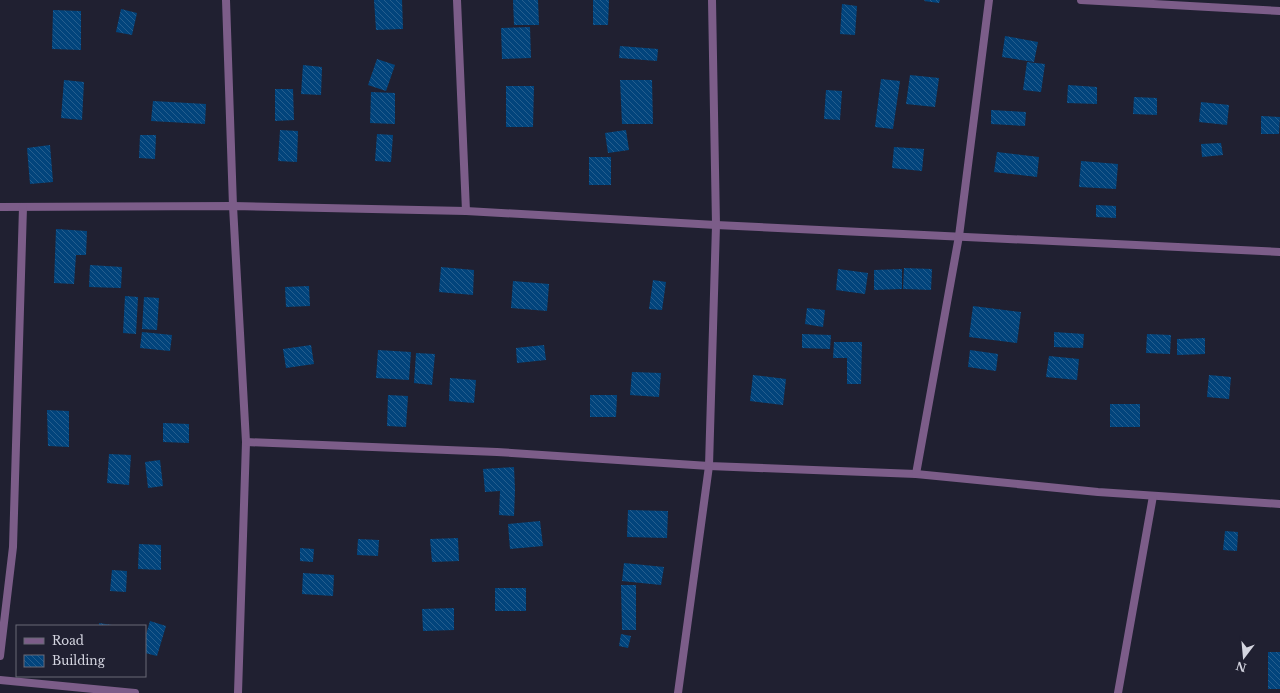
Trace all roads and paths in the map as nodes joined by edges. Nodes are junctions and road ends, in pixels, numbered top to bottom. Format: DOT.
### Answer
graph roads {
  1 [pos="226,0"];
  2 [pos="457,0"];
  3 [pos="712,0"];
  4 [pos="989,0"];
  5 [pos="1081,0"];
  6 [pos="1280,11"];
  7 [pos="232,206"];
  8 [pos="0,207"];
  9 [pos="23,207"];
  10 [pos="466,210"];
  11 [pos="716,225"];
  12 [pos="959,236"];
  13 [pos="1280,252"];
  14 [pos="246,442"];
  15 [pos="708,466"];
  16 [pos="916,474"];
  17 [pos="1153,496"];
  18 [pos="1280,504"];
  19 [pos="0,656"];
  20 [pos="0,680"];
  21 [pos="135,693"];
  22 [pos="238,693"];
  23 [pos="678,693"];
  24 [pos="1118,693"];
  1 -- 7 [label="street"];
  2 -- 10 [label="street"];
  3 -- 11 [label="street"];
  4 -- 12 [label="street"];
  5 -- 6 [label="street"];
  7 -- 9 [label="street"];
  7 -- 10 [label="street"];
  7 -- 14 [label="street"];
  8 -- 9 [label="street"];
  9 -- 19 [label="street"];
  10 -- 11 [label="street"];
  11 -- 12 [label="street"];
  11 -- 15 [label="street"];
  12 -- 13 [label="street"];
  12 -- 16 [label="street"];
  14 -- 15 [label="street"];
  14 -- 22 [label="street"];
  15 -- 16 [label="street"];
  15 -- 23 [label="street"];
  16 -- 17 [label="street"];
  17 -- 18 [label="street"];
  17 -- 24 [label="street"];
  20 -- 21 [label="street"];
}
